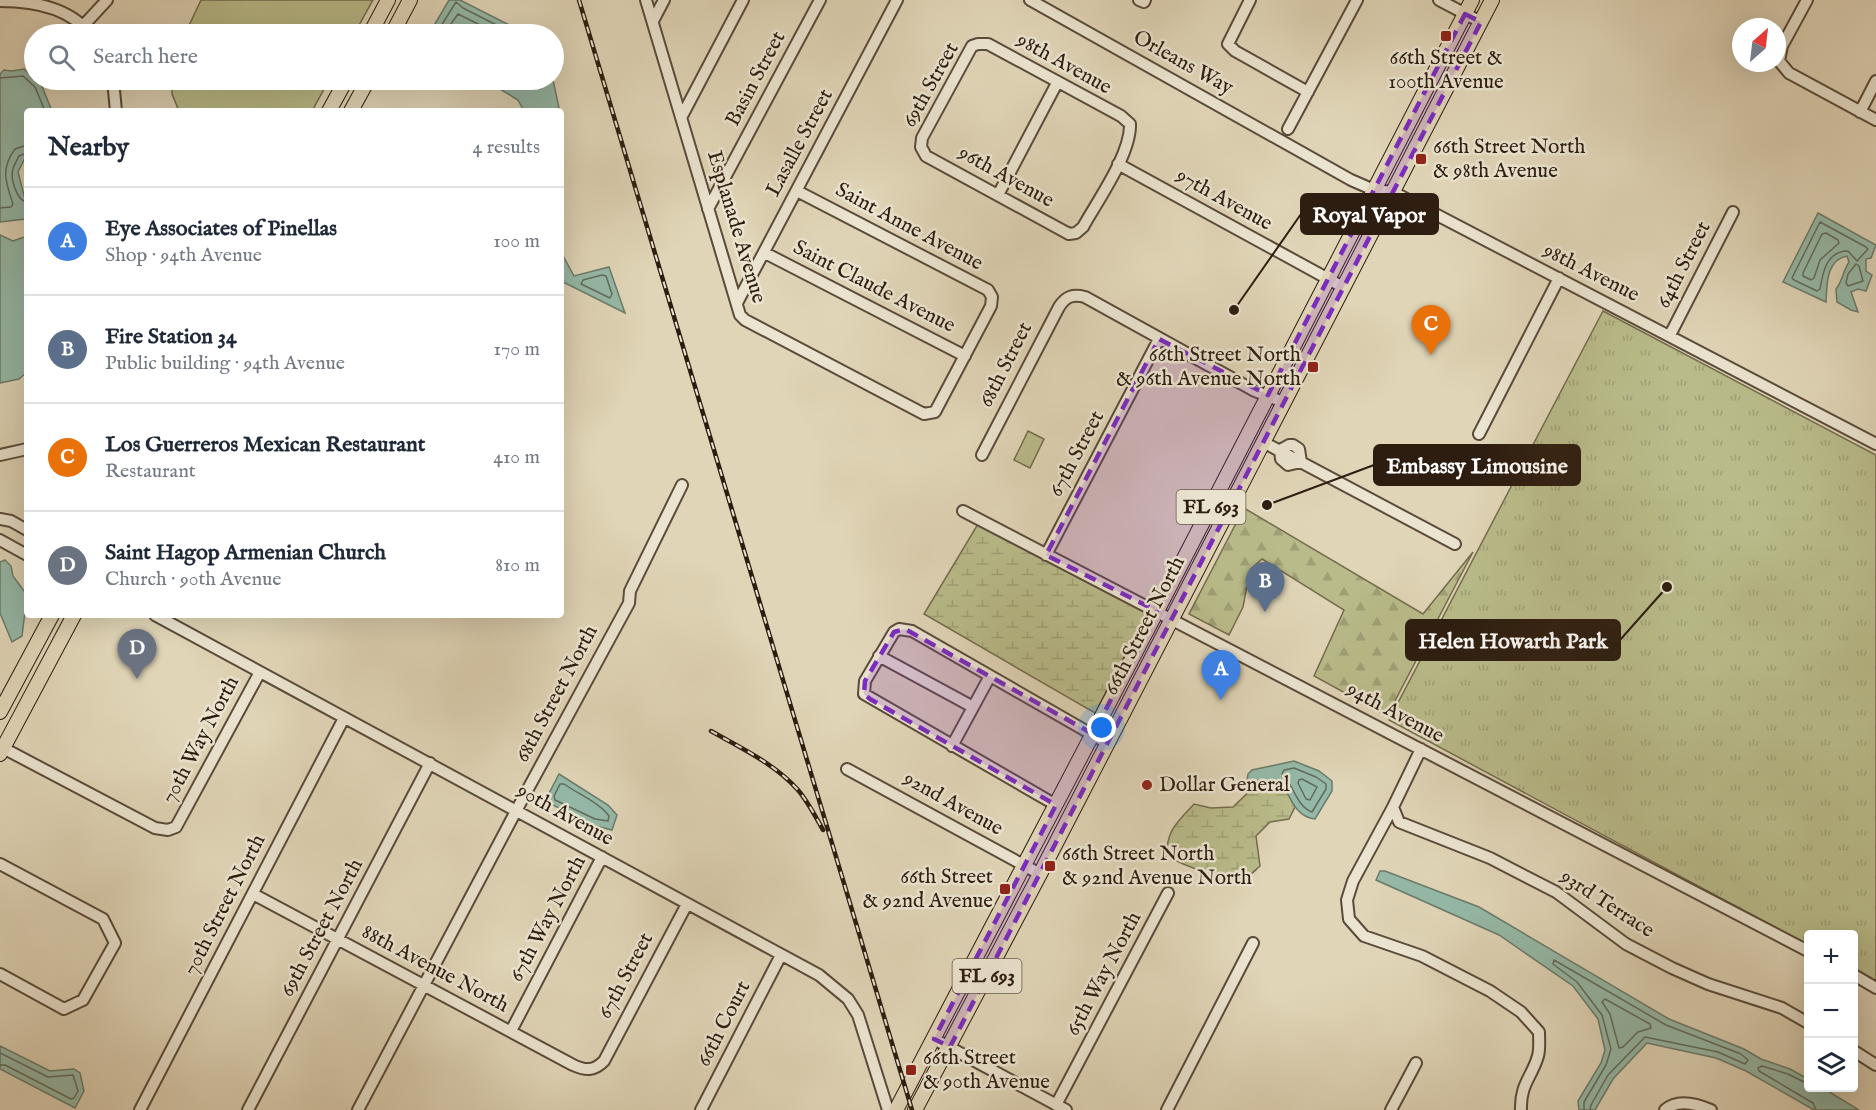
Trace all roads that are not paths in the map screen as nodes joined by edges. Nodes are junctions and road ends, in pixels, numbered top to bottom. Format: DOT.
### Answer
graph roads {
  1 [pos="107,0"];
  2 [pos="388,0"];
  3 [pos="410,0"];
  4 [pos="646,0"];
  5 [pos="664,0"];
  6 [pos="743,0"];
  7 [pos="820,0"];
  8 [pos="897,0"];
  9 [pos="1030,0"];
  10 [pos="1250,0"];
  11 [pos="1357,0"];
  12 [pos="1439,0"];
  13 [pos="1472,0"];
  14 [pos="1492,0"];
  15 [pos="1807,0"];
  16 [pos="0,1"];
  17 [pos="1465,14"];
  18 [pos="653,21"];
  19 [pos="1481,22"];
  20 [pos="76,24"];
  21 [pos="90,24"];
  22 [pos="375,24"];
  23 [pos="397,24"];
  24 [pos="978,44"];
  25 [pos="1876,81"];
  26 [pos="1057,83"];
  27 [pos="114,90"];
  28 [pos="341,90"];
  29 [pos="363,90"];
  30 [pos="1308,92"];
  31 [pos="116,108"];
  32 [pos="331,108"];
  33 [pos="353,108"];
  34 [pos="1860,112"];
  35 [pos="682,116"];
  36 [pos="1876,120"];
  37 [pos="1288,129"];
  38 [pos="1286,143"];
  39 [pos="921,147"];
  40 [pos="1118,164"];
  41 [pos="1374,190"];
  42 [pos="797,191"];
  43 [pos="1393,192"];
  44 [pos="998,195"];
  45 [pos="708,209"];
  46 [pos="1733,212"];
  47 [pos="765,253"];
  48 [pos="1559,278"];
  49 [pos="1328,279"];
  50 [pos="1344,287"];
  51 [pos="737,303"];
  52 [pos="1670,335"];
  53 [pos="1159,339"];
  54 [pos="965,356"];
  55 [pos="1268,395"];
  56 [pos="1283,402"];
  57 [pos="1479,434"];
  58 [pos="1263,442"];
  59 [pos="1876,444"];
  60 [pos="24,450"];
  61 [pos="0,455"];
  62 [pos="982,455"];
  63 [pos="682,485"];
  64 [pos="963,511"];
  65 [pos="0,519"];
  66 [pos="24,528"];
  67 [pos="0,540"];
  68 [pos="1455,544"];
  69 [pos="24,553"];
  70 [pos="1046,555"];
  71 [pos="1157,610"];
  72 [pos="50,618"];
  73 [pos="72,618"];
  74 [pos="160,618"];
  75 [pos="1173,619"];
  76 [pos="879,657"];
  77 [pos="260,672"];
  78 [pos="990,676"];
  79 [pos="973,707"];
  80 [pos="0,712"];
  81 [pos="345,718"];
  82 [pos="1093,734"];
  83 [pos="1107,743"];
  84 [pos="952,746"];
  85 [pos="1421,749"];
  86 [pos="2,751"];
  87 [pos="430,763"];
  88 [pos="847,769"];
  89 [pos="1056,805"];
  90 [pos="1393,807"];
  91 [pos="516,811"];
  92 [pos="602,857"];
  93 [pos="0,864"];
  94 [pos="1024,865"];
  95 [pos="1040,874"];
  96 [pos="1168,893"];
  97 [pos="253,894"];
  98 [pos="687,904"];
  99 [pos="338,939"];
  100 [pos="1253,943"];
  101 [pos="1804,948"];
  102 [pos="782,955"];
  103 [pos="0,974"];
  104 [pos="1858,977"];
  105 [pos="424,985"];
  106 [pos="1876,988"];
  107 [pos="1804,1020"];
  108 [pos="511,1031"];
  109 [pos="934,1039"];
  110 [pos="950,1047"];
  111 [pos="1858,1054"];
  112 [pos="1416,1063"];
  113 [pos="1876,1065"];
  114 [pos="599,1066"];
  115 [pos="1061,1107"];
  116 [pos="141,1110"];
  117 [pos="248,1110"];
  118 [pos="358,1110"];
  119 [pos="701,1110"];
  120 [pos="888,1110"];
  121 [pos="896,1110"];
  122 [pos="915,1110"];
  123 [pos="1167,1110"];
  124 [pos="1391,1110"];
  125 [pos="1521,1110"];
  126 [pos="1665,1110"];
  127 [pos="1711,1110"];
  1 -- 21 [label="street"];
  2 -- 22 [label="main road"];
  3 -- 23 [label="main road"];
  4 -- 18 [label="street, Esplanade Avenue"];
  5 -- 18 [label="street"];
  6 -- 35 [label="street"];
  7 -- 45 [label="street, Basin Street"];
  8 -- 42 [label="street, Lasalle Street"];
  9 -- 38 [label="street, Orleans Way"];
  10 -- 30 [label="street"];
  11 -- 30 [label="street"];
  12 -- 17 [label="street"];
  13 -- 17 [label="main road, 66th Street North / FL 693"];
  14 -- 19 [label="main road, 66th Street North / FL 693"];
  15 -- 34 [label="street"];
  16 -- 20 [label="street"];
  17 -- 19 [label="street"];
  17 -- 41 [label="main road, 66th Street North / FL 693"];
  18 -- 35 [label="street, Esplanade Avenue"];
  19 -- 43 [label="main road, 66th Street North / FL 693"];
  24 -- 26 [label="street, 98th Avenue"];
  24 -- 39 [label="street, 69th Street"];
  25 -- 34 [label="street"];
  26 -- 40 [label="street, 98th Avenue"];
  26 -- 44 [label="street"];
  27 -- 31 [label="street"];
  28 -- 32 [label="main road"];
  29 -- 33 [label="main road"];
  30 -- 37 [label="street"];
  34 -- 36 [label="street"];
  35 -- 45 [label="street, Esplanade Avenue"];
  38 -- 41 [label="street, 98th Avenue"];
  39 -- 44 [label="street, 96th Avenue"];
  40 -- 44 [label="street, 96th Avenue"];
  40 -- 49 [label="street, 97th Avenue"];
  41 -- 43 [label="street, 98th Avenue"];
  41 -- 49 [label="main road, 66th Street North / FL 693"];
  42 -- 47 [label="street, Lasalle Street"];
  42 -- 54 [label="street, Saint Anne Avenue"];
  43 -- 48 [label="street, 98th Avenue"];
  43 -- 50 [label="main road, 66th Street North / FL 693"];
  45 -- 51 [label="street, Esplanade Avenue"];
  46 -- 52 [label="street, 64th Street"];
  47 -- 51 [label="street, Lasalle Street"];
  47 -- 54 [label="street, Saint Claude Avenue"];
  48 -- 52 [label="street, 98th Avenue"];
  48 -- 57 [label="street"];
  49 -- 50 [label="street, 97th Avenue"];
  49 -- 55 [label="main road, 66th Street North / FL 693"];
  50 -- 56 [label="main road, 66th Street North / FL 693"];
  51 -- 54 [label="street, Esplanade Avenue"];
  52 -- 59 [label="street, 98th Avenue"];
  53 -- 55 [label="street"];
  53 -- 62 [label="street, 68th Street"];
  53 -- 70 [label="street, 67th Street"];
  55 -- 56 [label="street"];
  55 -- 71 [label="main road, 66th Street North / FL 693"];
  56 -- 58 [label="main road, 66th Street North / FL 693"];
  58 -- 68 [label="street"];
  58 -- 75 [label="main road, 66th Street North / FL 693"];
  60 -- 61 [label="street"];
  63 -- 91 [label="street, 68th Street North"];
  64 -- 70 [label="street, 94th Avenue"];
  65 -- 66 [label="street"];
  67 -- 69 [label="street"];
  70 -- 71 [label="street, 94th Avenue"];
  71 -- 75 [label="street, 94th Avenue"];
  71 -- 82 [label="main road, 66th Street North / FL 693"];
  72 -- 80 [label="main road"];
  73 -- 86 [label="main road"];
  74 -- 77 [label="street, 90th Avenue"];
  75 -- 83 [label="main road, 66th Street North / FL 693"];
  75 -- 85 [label="street, 94th Avenue"];
  76 -- 78 [label="street"];
  76 -- 79 [label="street"];
  76 -- 84 [label="street"];
  77 -- 81 [label="street, 90th Avenue"];
  77 -- 86 [label="street, 70th Way North"];
  78 -- 79 [label="street"];
  78 -- 82 [label="street"];
  79 -- 84 [label="street"];
  81 -- 87 [label="street, 90th Avenue"];
  81 -- 97 [label="street, 70th Street North"];
  82 -- 83 [label="street"];
  82 -- 89 [label="main road, 66th Street North / FL 693"];
  83 -- 95 [label="main road, 66th Street North / FL 693"];
  84 -- 89 [label="street"];
  85 -- 90 [label="street"];
  85 -- 101 [label="street, 94th Avenue"];
  87 -- 91 [label="street, 90th Avenue"];
  87 -- 99 [label="street, 69th Street North"];
  88 -- 94 [label="street, 92nd Avenue"];
  89 -- 94 [label="main road, 66th Street North / FL 693"];
  90 -- 107 [label="street, 93rd Terrace"];
  90 -- 125 [label="street"];
  91 -- 92 [label="street, 90th Avenue"];
  91 -- 105 [label="street, 68th Street North"];
  92 -- 98 [label="street, 90th Avenue"];
  92 -- 108 [label="street, 67th Way North"];
  93 -- 103 [label="street"];
  94 -- 95 [label="street, 92nd Avenue"];
  94 -- 109 [label="main road, 66th Street North / FL 693"];
  95 -- 110 [label="main road, 66th Street North / FL 693"];
  96 -- 115 [label="street, 65th Way North"];
  97 -- 99 [label="street, 88th Avenue North"];
  97 -- 116 [label="street, 70th Street North"];
  98 -- 102 [label="street, 90th Avenue"];
  98 -- 114 [label="street, 67th Street"];
  99 -- 105 [label="street, 88th Avenue North"];
  99 -- 117 [label="street, 69th Street North"];
  100 -- 123 [label="street"];
  102 -- 119 [label="street, 66th Court"];
  102 -- 120 [label="street, 90th Avenue"];
  104 -- 106 [label="street"];
  105 -- 108 [label="street, 88th Avenue North"];
  105 -- 118 [label="street, 68th Street North"];
  108 -- 114 [label="street, 88th Avenue North"];
  109 -- 110 [label="street"];
  109 -- 121 [label="main road, 66th Street North / FL 693"];
  110 -- 115 [label="street"];
  110 -- 122 [label="main road, 66th Street North / FL 693"];
  111 -- 113 [label="street"];
  112 -- 124 [label="street"];
  126 -- 127 [label="street"];
}
